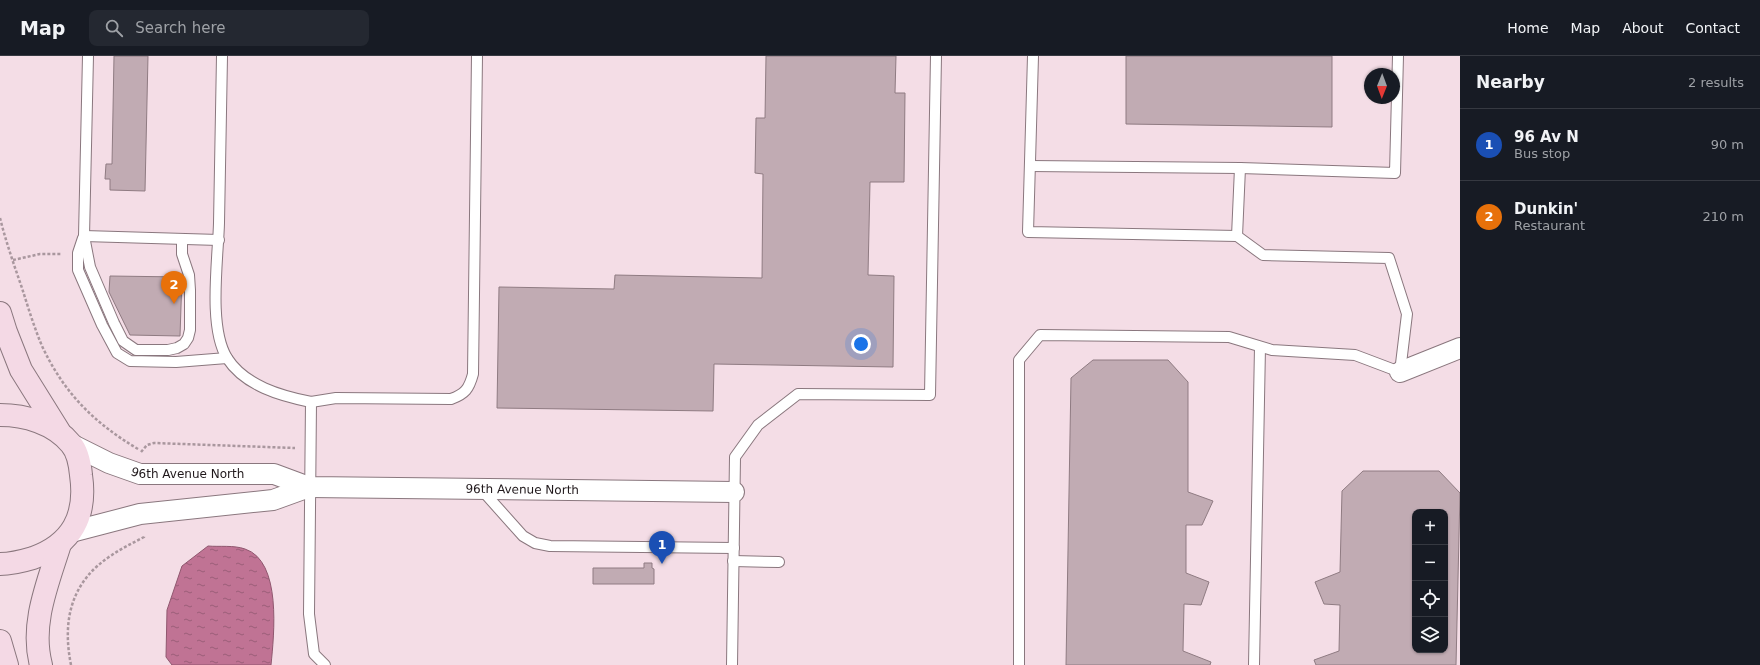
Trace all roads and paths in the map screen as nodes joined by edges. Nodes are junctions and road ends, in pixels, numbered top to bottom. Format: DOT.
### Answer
graph roads {
  1 [pos="88,56"];
  2 [pos="222,56"];
  3 [pos="477,56"];
  4 [pos="936,56"];
  5 [pos="1033,56"];
  6 [pos="1398,56"];
  7 [pos="1030,166"];
  8 [pos="1240,168"];
  9 [pos="0,218"];
  10 [pos="84,236"];
  11 [pos="1237,236"];
  12 [pos="182,240"];
  13 [pos="219,240"];
  14 [pos="0,313"];
  15 [pos="1260,347"];
  16 [pos="1460,348"];
  17 [pos="227,358"];
  18 [pos="1400,372"];
  19 [pos="311,402"];
  20 [pos="0,415"];
  21 [pos="66,439"];
  22 [pos="310,449"];
  23 [pos="141,452"];
  24 [pos="148,455"];
  25 [pos="309,487"];
  26 [pos="480,489"];
  27 [pos="734,492"];
  28 [pos="144,530"];
  29 [pos="66,538"];
  30 [pos="734,548"];
  31 [pos="733,561"];
  32 [pos="779,562"];
  33 [pos="0,564"];
  34 [pos="0,641"];
  35 [pos="7,665"];
  36 [pos="41,665"];
  37 [pos="71,665"];
  38 [pos="325,665"];
  39 [pos="732,665"];
  40 [pos="1019,665"];
  41 [pos="1254,665"];
  1 -- 10 [label="lane"];
  2 -- 13 [label="lane"];
  3 -- 19 [label="lane"];
  4 -- 27 [label="lane"];
  5 -- 7 [label="lane"];
  6 -- 8 [label="lane"];
  7 -- 8 [label="lane"];
  7 -- 11 [label="lane"];
  8 -- 11 [label="lane"];
  9 -- 23 [label="path"];
  10 -- 12 [label="lane"];
  10 -- 12 [label="lane"];
  10 -- 17 [label="lane"];
  11 -- 18 [label="lane"];
  12 -- 13 [label="lane"];
  13 -- 17 [label="lane"];
  14 -- 21 [label="main road"];
  15 -- 18 [label="lane"];
  15 -- 40 [label="lane"];
  15 -- 41 [label="lane"];
  16 -- 18 [label="street"];
  17 -- 19 [label="lane"];
  19 -- 22 [label="lane"];
  20 -- 21 [label="main road"];
  21 -- 25 [label="street, 96th Avenue North"];
  21 -- 29 [label="main road"];
  22 -- 23 [label="path"];
  22 -- 25 [label="lane"];
  23 -- 24 [label="path"];
  25 -- 26 [label="street, 96th Avenue North"];
  25 -- 29 [label="street, 96th Avenue North"];
  25 -- 38 [label="lane"];
  26 -- 27 [label="street, 96th Avenue North"];
  26 -- 30 [label="lane"];
  27 -- 30 [label="lane"];
  28 -- 37 [label="path"];
  29 -- 33 [label="main road"];
  29 -- 36 [label="main road"];
  30 -- 31 [label="lane"];
  31 -- 32 [label="lane"];
  31 -- 39 [label="lane"];
  34 -- 35 [label="main road"];
}
